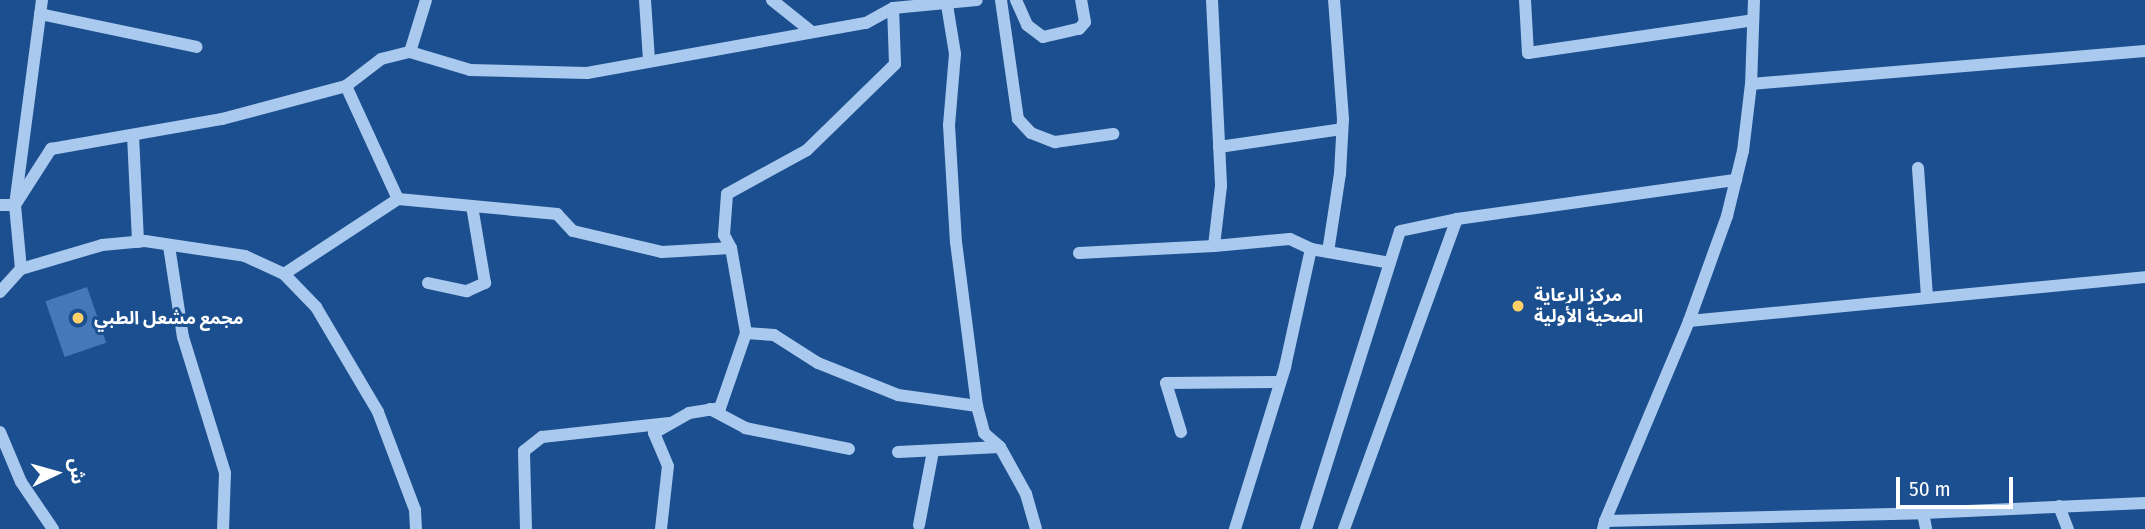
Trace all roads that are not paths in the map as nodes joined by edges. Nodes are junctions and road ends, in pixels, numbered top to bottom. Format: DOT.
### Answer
graph roads {
  1 [pos="42,0"];
  2 [pos="426,0"];
  3 [pos="645,0"];
  4 [pos="772,0"];
  5 [pos="977,0"];
  6 [pos="1001,0"];
  7 [pos="1016,0"];
  8 [pos="1081,0"];
  9 [pos="1212,0"];
  10 [pos="1334,0"];
  11 [pos="1525,0"];
  12 [pos="1754,0"];
  13 [pos="899,5"];
  14 [pos="947,5"];
  15 [pos="40,14"];
  16 [pos="1754,20"];
  17 [pos="812,32"];
  18 [pos="197,47"];
  19 [pos="2145,51"];
  20 [pos="410,52"];
  21 [pos="649,61"];
  22 [pos="1751,84"];
  23 [pos="346,86"];
  24 [pos="1342,129"];
  25 [pos="1113,134"];
  26 [pos="132,135"];
  27 [pos="1219,147"];
  28 [pos="1918,168"];
  29 [pos="1736,180"];
  30 [pos="398,199"];
  31 [pos="0,205"];
  32 [pos="15,205"];
  33 [pos="472,206"];
  34 [pos="1457,219"];
  35 [pos="138,242"];
  36 [pos="169,246"];
  37 [pos="1213,246"];
  38 [pos="731,248"];
  39 [pos="1311,249"];
  40 [pos="1079,253"];
  41 [pos="1328,253"];
  42 [pos="1390,263"];
  43 [pos="20,269"];
  44 [pos="284,274"];
  45 [pos="2145,277"];
  46 [pos="428,283"];
  47 [pos="0,292"];
  48 [pos="1927,296"];
  49 [pos="1689,321"];
  50 [pos="746,333"];
  51 [pos="1280,382"];
  52 [pos="977,407"];
  53 [pos="710,410"];
  54 [pos="672,423"];
  55 [pos="0,432"];
  56 [pos="1181,432"];
  57 [pos="1000,447"];
  58 [pos="849,449"];
  59 [pos="933,451"];
  60 [pos="898,452"];
  61 [pos="2145,503"];
  62 [pos="2059,506"];
  63 [pos="1923,513"];
  64 [pos="919,525"];
  65 [pos="1604,525"];
  66 [pos="53,529"];
  67 [pos="223,529"];
  68 [pos="416,529"];
  69 [pos="526,529"];
  70 [pos="661,529"];
  71 [pos="1036,529"];
  72 [pos="1235,529"];
  73 [pos="1306,529"];
  74 [pos="1344,529"];
  75 [pos="1926,529"];
  76 [pos="2068,529"];
  1 -- 15 [label="street"];
  2 -- 20 [label="street"];
  3 -- 21 [label="street"];
  4 -- 17 [label="street"];
  5 -- 14 [label="street"];
  6 -- 25 [label="street"];
  7 -- 8 [label="street"];
  9 -- 27 [label="street"];
  10 -- 24 [label="street"];
  11 -- 16 [label="street"];
  12 -- 16 [label="street"];
  13 -- 14 [label="street"];
  13 -- 17 [label="street"];
  13 -- 38 [label="street"];
  14 -- 52 [label="street"];
  15 -- 18 [label="street"];
  15 -- 32 [label="street"];
  16 -- 22 [label="street"];
  17 -- 21 [label="street"];
  19 -- 22 [label="street"];
  20 -- 21 [label="street"];
  20 -- 23 [label="street"];
  22 -- 29 [label="street"];
  23 -- 26 [label="street"];
  23 -- 30 [label="street"];
  24 -- 27 [label="street"];
  24 -- 41 [label="street"];
  26 -- 32 [label="street"];
  26 -- 35 [label="street"];
  27 -- 37 [label="street"];
  28 -- 48 [label="street"];
  29 -- 34 [label="street"];
  29 -- 49 [label="street"];
  30 -- 33 [label="street"];
  30 -- 44 [label="street"];
  31 -- 32 [label="street"];
  32 -- 43 [label="street"];
  33 -- 38 [label="street"];
  33 -- 46 [label="street"];
  34 -- 42 [label="street"];
  34 -- 74 [label="street"];
  35 -- 36 [label="street"];
  35 -- 43 [label="street"];
  36 -- 44 [label="street"];
  36 -- 67 [label="street"];
  37 -- 39 [label="street"];
  37 -- 40 [label="street"];
  38 -- 50 [label="street"];
  39 -- 41 [label="street"];
  39 -- 51 [label="street"];
  41 -- 42 [label="street"];
  42 -- 73 [label="street"];
  43 -- 47 [label="street"];
  44 -- 68 [label="street"];
  45 -- 48 [label="street"];
  48 -- 49 [label="street"];
  49 -- 65 [label="street"];
  50 -- 52 [label="street"];
  50 -- 53 [label="street"];
  51 -- 56 [label="street"];
  51 -- 72 [label="street"];
  52 -- 57 [label="street"];
  53 -- 54 [label="street"];
  53 -- 58 [label="street"];
  54 -- 69 [label="street"];
  54 -- 70 [label="street"];
  55 -- 66 [label="street"];
  57 -- 59 [label="street"];
  57 -- 71 [label="street"];
  59 -- 60 [label="street"];
  59 -- 64 [label="street"];
  61 -- 62 [label="street"];
  62 -- 63 [label="street"];
  62 -- 76 [label="street"];
  63 -- 65 [label="street"];
  63 -- 75 [label="street"];
}
